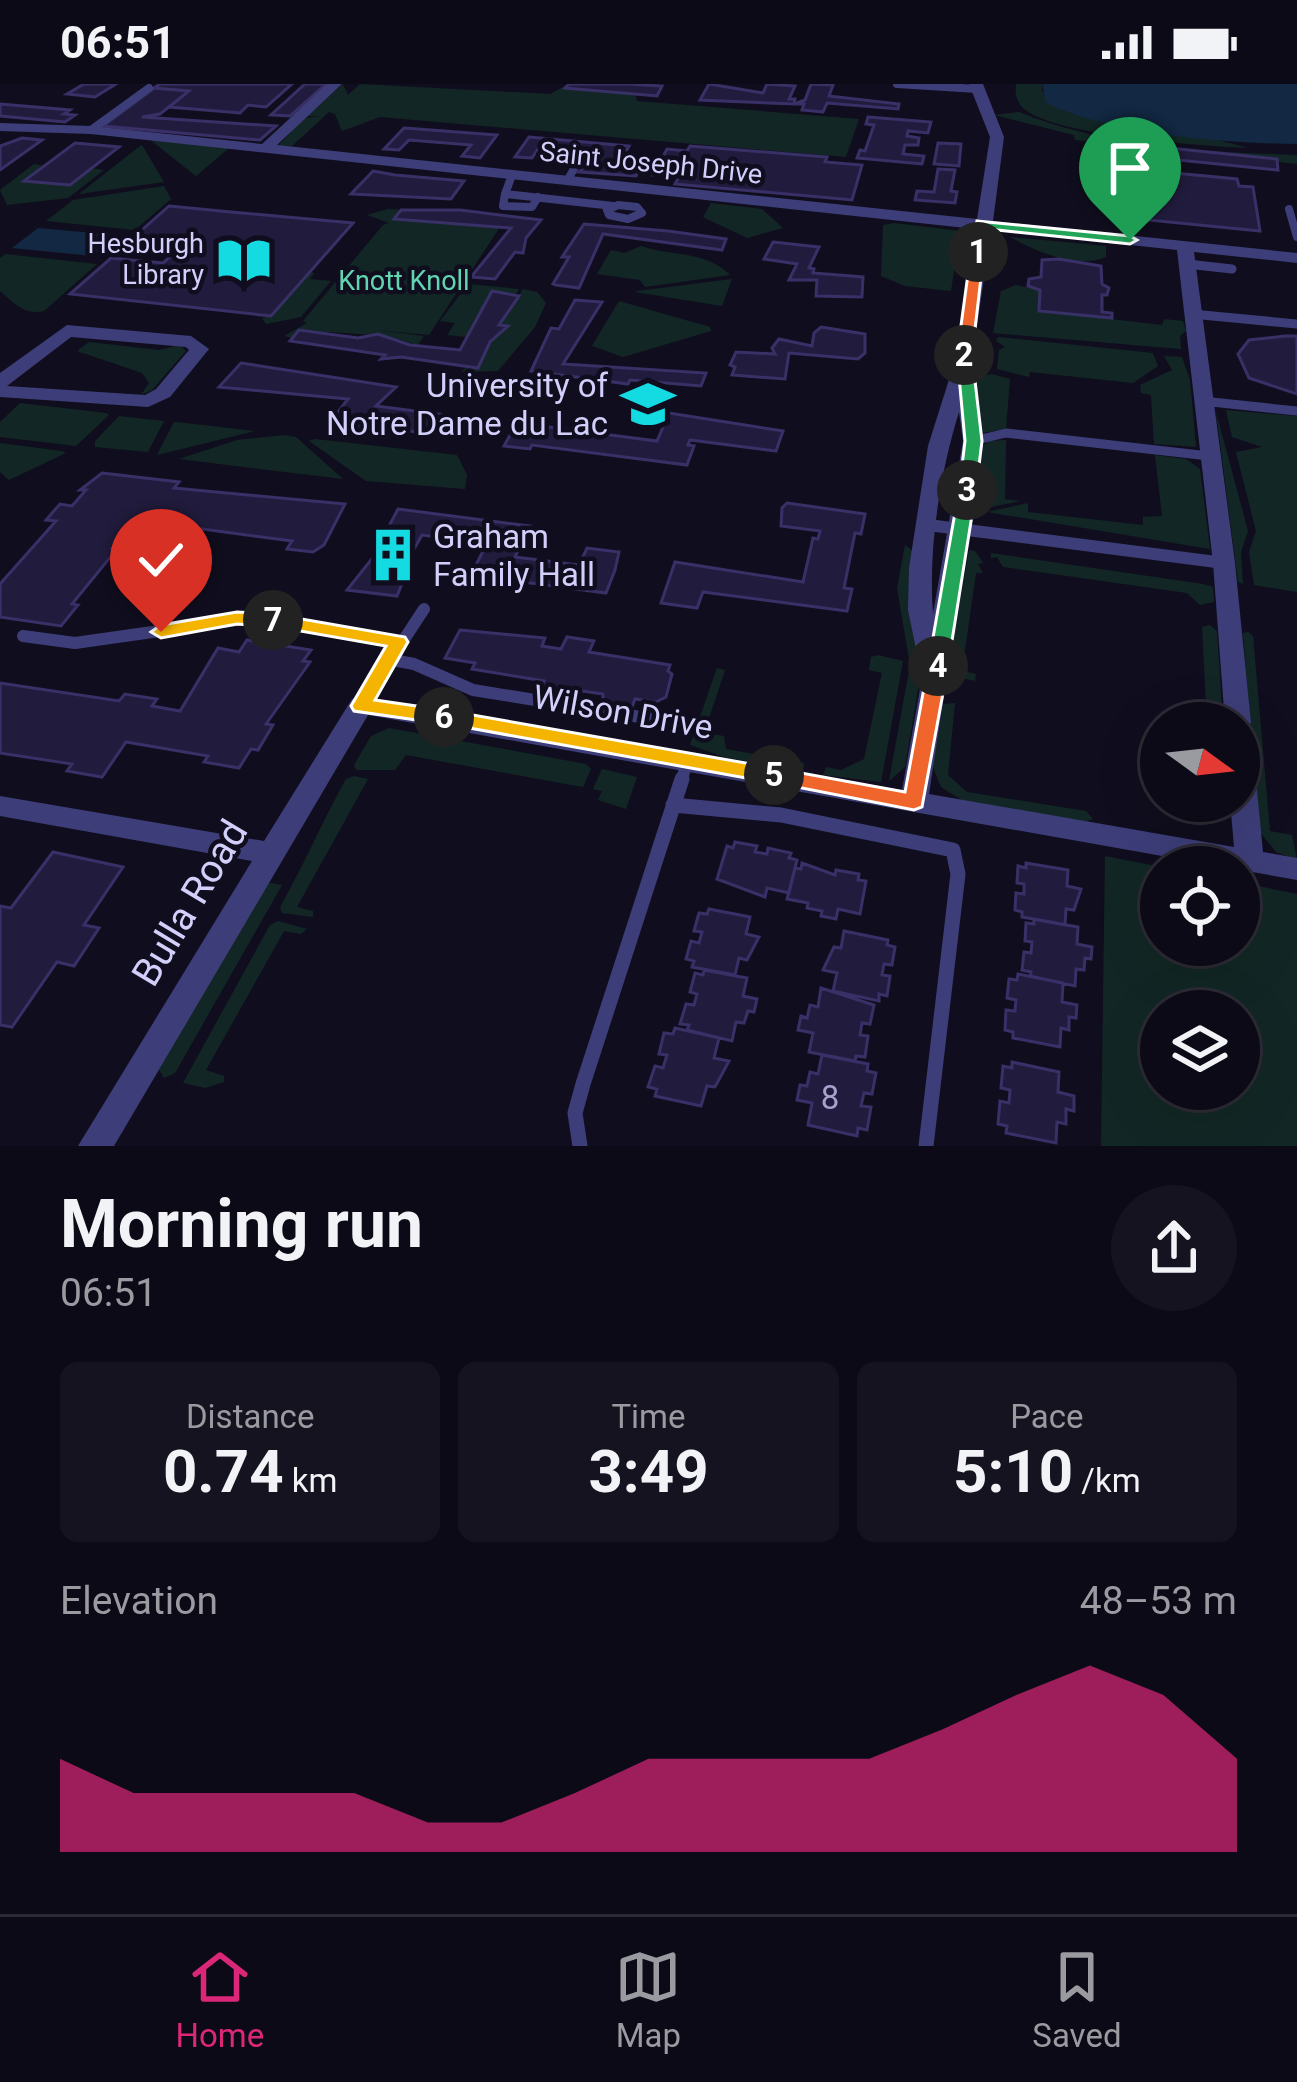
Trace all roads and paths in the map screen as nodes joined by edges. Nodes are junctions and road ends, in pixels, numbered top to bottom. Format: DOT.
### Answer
graph roads {
  1 [pos="335,84"];
  2 [pos="897,84"];
  3 [pos="976,87"];
  4 [pos="149,88"];
  5 [pos="0,127"];
  6 [pos="91,130"];
  7 [pos="265,149"];
  8 [pos="543,157"];
  9 [pos="512,175"];
  10 [pos="567,181"];
  11 [pos="613,206"];
  12 [pos="1289,209"];
  13 [pos="981,224"];
  14 [pos="1297,237"];
  15 [pos="1191,258"];
  16 [pos="1297,258"];
  17 [pos="1192,314"];
  18 [pos="1297,324"];
  19 [pos="963,367"];
  20 [pos="0,387"];
  21 [pos="1201,401"];
  22 [pos="1297,411"];
  23 [pos="974,441"];
  24 [pos="1209,456"];
  25 [pos="928,526"];
  26 [pos="962,530"];
  27 [pos="1224,563"];
  28 [pos="424,609"];
  29 [pos="22,636"];
  30 [pos="398,642"];
  31 [pos="387,659"];
  32 [pos="935,682"];
  33 [pos="1236,702"];
  34 [pos="361,706"];
  35 [pos="683,724"];
  36 [pos="688,759"];
  37 [pos="914,802"];
  38 [pos="673,805"];
  39 [pos="0,806"];
  40 [pos="1165,846"];
  41 [pos="268,853"];
  42 [pos="1260,863"];
  43 [pos="1297,869"];
  44 [pos="95,1146"];
  45 [pos="580,1146"];
  46 [pos="926,1146"];
  1 -- 7 [label="street"];
  2 -- 3 [label="lane"];
  3 -- 13 [label="street"];
  4 -- 6 [label="lane"];
  5 -- 6 [label="street, Saint Joseph Drive"];
  6 -- 7 [label="street, Saint Joseph Drive"];
  7 -- 9 [label="street, Saint Joseph Drive"];
  8 -- 10 [label="lane"];
  9 -- 10 [label="street, Saint Joseph Drive"];
  9 -- 11 [label="lane"];
  10 -- 13 [label="street, Saint Joseph Drive"];
  12 -- 14 [label="lane"];
  13 -- 15 [label="street, Saint Joseph Drive"];
  13 -- 19 [label="street"];
  15 -- 16 [label="street, Saint Joseph Drive"];
  15 -- 17 [label="street"];
  17 -- 18 [label="lane"];
  17 -- 21 [label="street"];
  19 -- 23 [label="street"];
  19 -- 25 [label="street"];
  20 -- 20 [label="street"];
  21 -- 22 [label="lane"];
  21 -- 24 [label="street"];
  23 -- 24 [label="lane"];
  23 -- 26 [label="street"];
  24 -- 27 [label="street"];
  25 -- 26 [label="lane"];
  25 -- 32 [label="street"];
  26 -- 27 [label="lane"];
  26 -- 32 [label="street"];
  27 -- 33 [label="street"];
  28 -- 30 [label="lane"];
  29 -- 30 [label="lane"];
  30 -- 31 [label="lane"];
  31 -- 34 [label="lane"];
  31 -- 35 [label="lane"];
  32 -- 37 [label="street"];
  34 -- 36 [label="street, Wilson Drive"];
  34 -- 41 [label="street, Bulla Road"];
  36 -- 37 [label="street, Wilson Drive"];
  36 -- 38 [label="lane"];
  37 -- 40 [label="street, Wilson Drive"];
  38 -- 45 [label="lane"];
  38 -- 46 [label="lane"];
  39 -- 41 [label="street"];
  41 -- 44 [label="street, Bulla Road"];
  42 -- 43 [label="street, Wilson Drive"];
}
